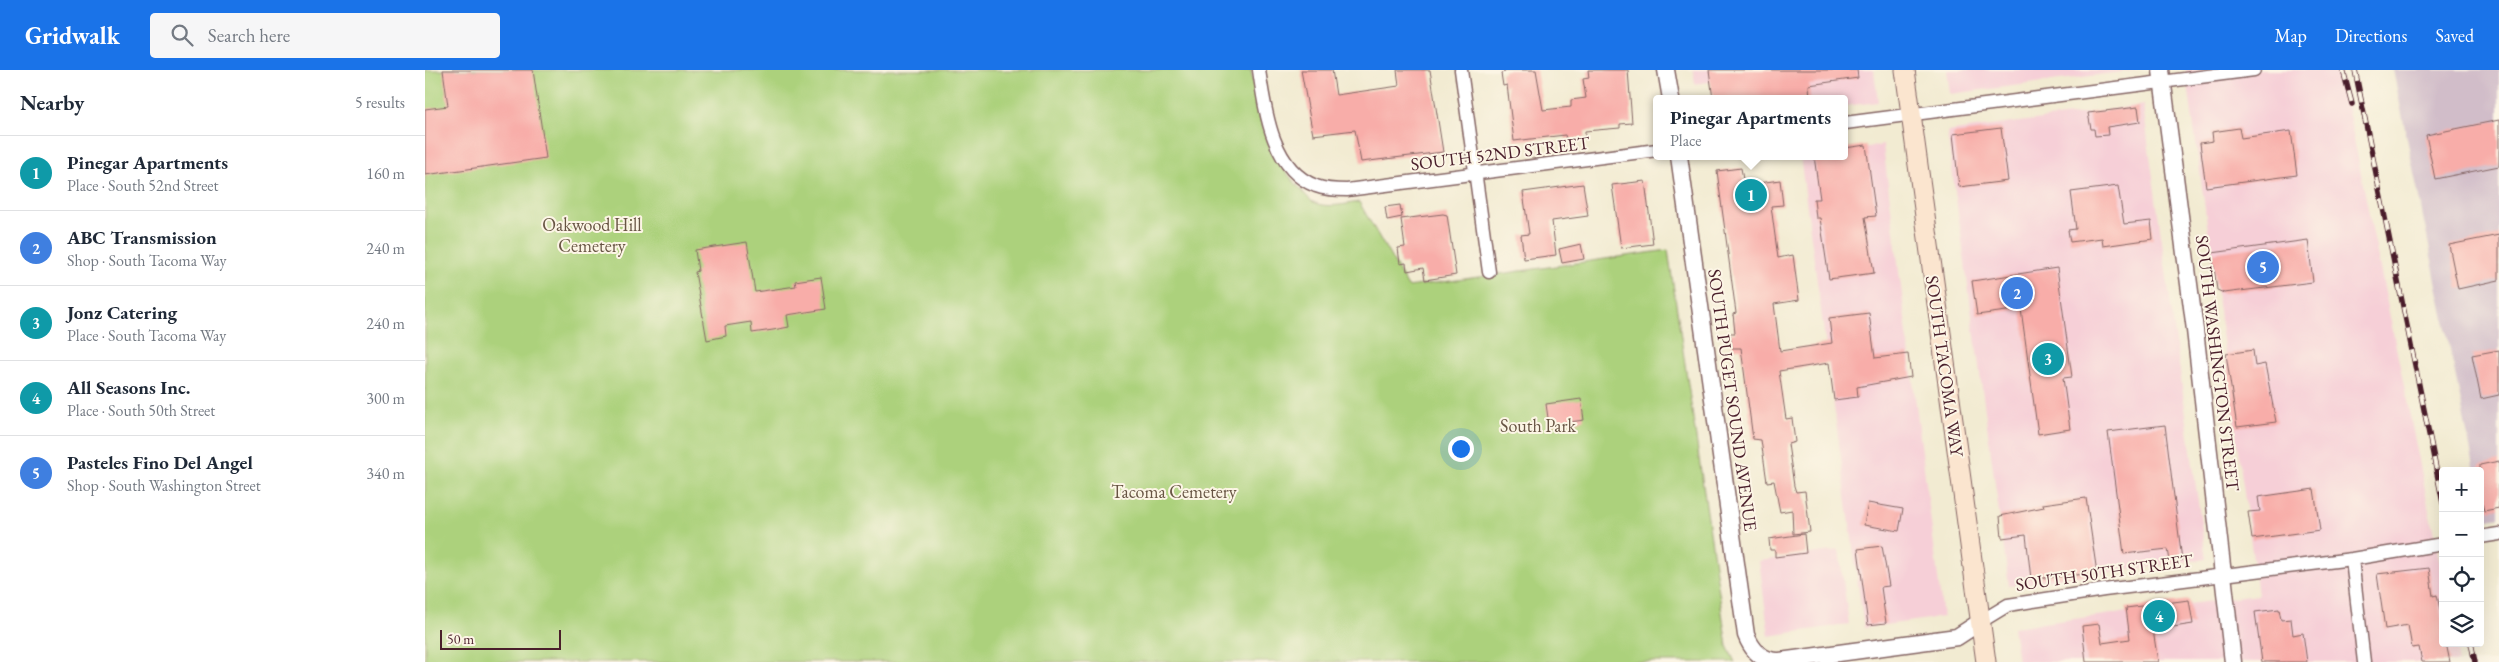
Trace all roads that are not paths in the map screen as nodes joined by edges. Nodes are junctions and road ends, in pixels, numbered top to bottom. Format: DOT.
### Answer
graph roads {
  1 [pos="1259,70"];
  2 [pos="1461,70"];
  3 [pos="1666,70"];
  4 [pos="1905,70"];
  5 [pos="2254,70"];
  6 [pos="2161,76"];
  7 [pos="1670,95"];
  8 [pos="1911,114"];
  9 [pos="1848,123"];
  10 [pos="1653,151"];
  11 [pos="1680,160"];
  12 [pos="1475,174"];
  13 [pos="1489,272"];
  14 [pos="2499,534"];
  15 [pos="2484,536"];
  16 [pos="2439,545"];
  17 [pos="2351,559"];
  18 [pos="2224,576"];
  19 [pos="1980,622"];
  20 [pos="1752,649"];
  21 [pos="1986,662"];
  22 [pos="2233,662"];
  23 [pos="2364,662"];
  1 -- 12 [label="street, SOUTH 52ND STREET"];
  2 -- 12 [label="street"];
  3 -- 7 [label="street"];
  4 -- 8 [label="main road, SOUTH TACOMA WAY"];
  5 -- 6 [label="street"];
  6 -- 8 [label="street"];
  6 -- 18 [label="street, SOUTH WASHINGTON STREET"];
  8 -- 9 [label="street"];
  8 -- 19 [label="main road, SOUTH TACOMA WAY"];
  10 -- 12 [label="street, SOUTH 52ND STREET"];
  11 -- 20 [label="street, SOUTH PUGET SOUND AVENUE"];
  12 -- 13 [label="street"];
  14 -- 15 [label="street"];
  16 -- 17 [label="street, SOUTH 50TH STREET"];
  17 -- 18 [label="street, SOUTH 50TH STREET"];
  17 -- 23 [label="street"];
  18 -- 19 [label="street, SOUTH 50TH STREET"];
  18 -- 22 [label="street, SOUTH WASHINGTON STREET"];
  19 -- 20 [label="street, SOUTH 50TH STREET"];
  19 -- 21 [label="main road, SOUTH TACOMA WAY"];
}
